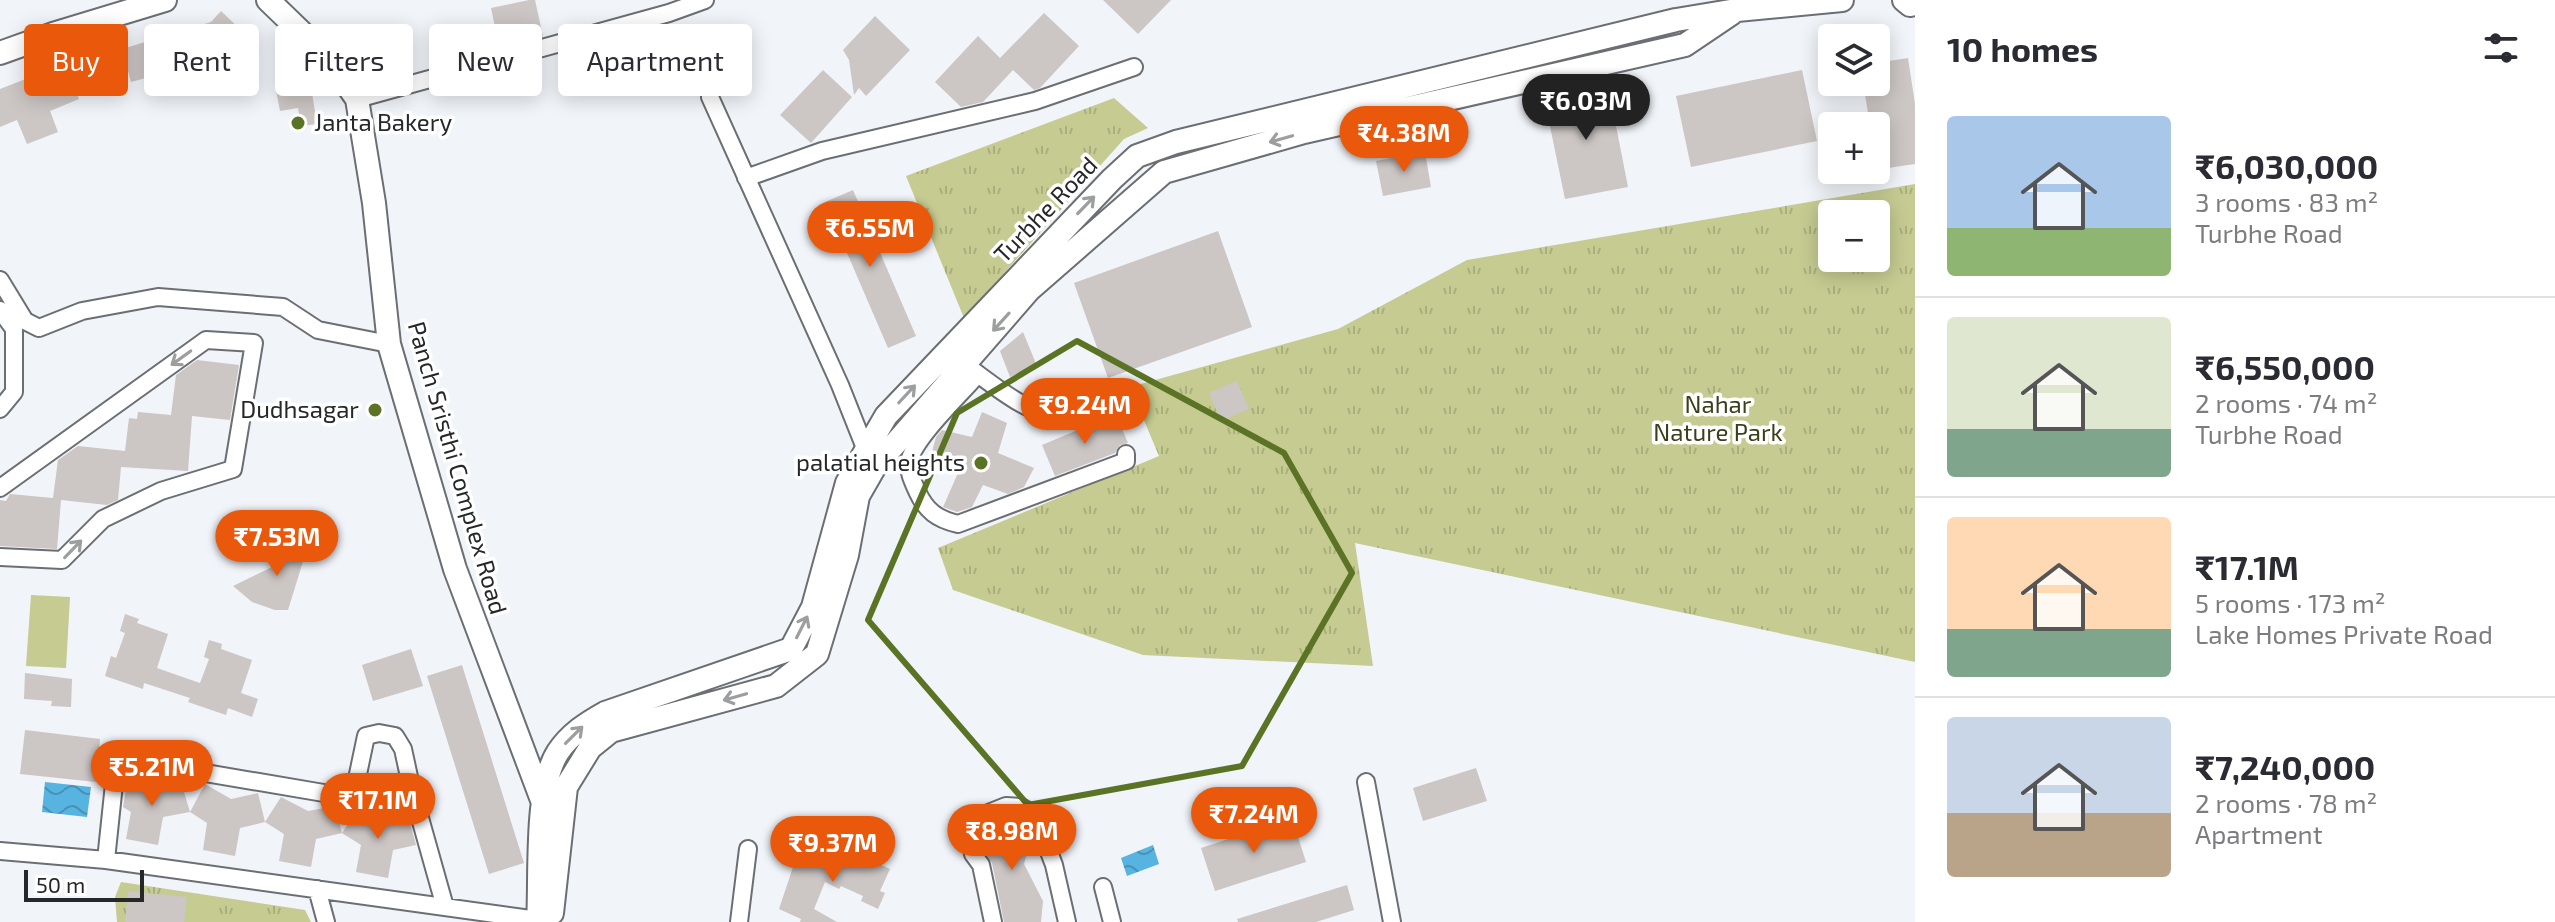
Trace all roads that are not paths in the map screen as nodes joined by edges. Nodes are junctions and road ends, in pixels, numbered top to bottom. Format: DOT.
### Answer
graph roads {
  1 [pos="165,0"];
  2 [pos="268,0"];
  3 [pos="705,0"];
  4 [pos="1842,0"];
  5 [pos="1904,0"];
  6 [pos="1915,4"];
  7 [pos="1736,5"];
  8 [pos="0,53"];
  9 [pos="1134,67"];
  10 [pos="710,97"];
  11 [pos="357,99"];
  12 [pos="1137,156"];
  13 [pos="746,178"];
  14 [pos="1155,179"];
  15 [pos="0,280"];
  16 [pos="1022,285"];
  17 [pos="0,310"];
  18 [pos="389,344"];
  19 [pos="964,362"];
  20 [pos="0,409"];
  21 [pos="1109,410"];
  22 [pos="1126,454"];
  23 [pos="870,460"];
  24 [pos="0,488"];
  25 [pos="0,557"];
  26 [pos="771,657"];
  27 [pos="784,679"];
  28 [pos="1366,782"];
  29 [pos="541,804"];
  30 [pos="561,824"];
  31 [pos="748,849"];
  32 [pos="0,851"];
  33 [pos="106,860"];
  34 [pos="1103,887"];
  35 [pos="317,889"];
  36 [pos="445,907"];
  37 [pos="542,921"];
  38 [pos="326,922"];
  39 [pos="739,922"];
  40 [pos="993,922"];
  41 [pos="1067,922"];
  42 [pos="1112,922"];
  43 [pos="1392,922"];
  1 -- 8 [label="street"];
  2 -- 11 [label="street, Panch Sristhi Complex Road"];
  3 -- 11 [label="street"];
  4 -- 7 [label="street, Turbhe Road"];
  5 -- 6 [label="street"];
  7 -- 12 [label="street, Turbhe Road"];
  7 -- 14 [label="street, one-way"];
  9 -- 13 [label="street"];
  10 -- 13 [label="street"];
  11 -- 18 [label="street, Panch Sristhi Complex Road"];
  12 -- 14 [label="street"];
  16 -- 12 [label="street, Turbhe Road, one-way"];
  13 -- 23 [label="street"];
  14 -- 16 [label="street"];
  15 -- 18 [label="street"];
  16 -- 19 [label="street, Turbhe Road"];
  17 -- 20 [label="street"];
  18 -- 29 [label="street, Panch Sristhi Complex Road"];
  19 -- 21 [label="street"];
  19 -- 22 [label="street"];
  19 -- 23 [label="street, Turbhe Road"];
  26 -- 23 [label="street, Turbhe Road, one-way"];
  23 -- 27 [label="street"];
  25 -- 24 [label="street, one-way"];
  26 -- 27 [label="street"];
  29 -- 26 [label="street, Turbhe Road, one-way"];
  27 -- 30 [label="street, one-way"];
  28 -- 43 [label="street"];
  29 -- 30 [label="street, Panch Sristhi Complex Road"];
  29 -- 37 [label="street"];
  30 -- 37 [label="street"];
  31 -- 39 [label="street"];
  32 -- 33 [label="street"];
  33 -- 35 [label="street"];
  33 -- 36 [label="street"];
  34 -- 42 [label="street"];
  35 -- 36 [label="street"];
  35 -- 38 [label="street"];
  36 -- 37 [label="street"];
  40 -- 41 [label="street"];
}
